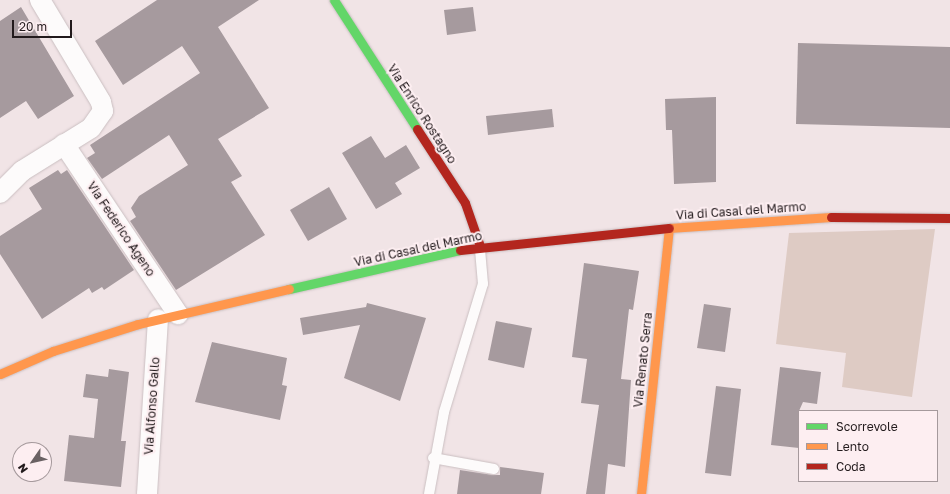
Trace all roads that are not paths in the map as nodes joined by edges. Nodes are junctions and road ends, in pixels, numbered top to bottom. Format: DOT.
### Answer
graph roads {
  1 [pos="40,0"];
  2 [pos="334,0"];
  3 [pos="64,144"];
  4 [pos="0,193"];
  5 [pos="950,218"];
  6 [pos="669,228"];
  7 [pos="480,246"];
  8 [pos="178,314"];
  9 [pos="158,319"];
  10 [pos="0,374"];
  11 [pos="433,458"];
  12 [pos="494,469"];
  13 [pos="146,494"];
  14 [pos="429,494"];
  15 [pos="641,494"];
  1 -- 3 [label="street"];
  2 -- 7 [label="main road, Via Enrico Rostagno"];
  3 -- 4 [label="street"];
  3 -- 8 [label="street, Via Federico Ageno"];
  5 -- 6 [label="main road, Via di Casal del Marmo"];
  6 -- 7 [label="main road, Via di Casal del Marmo"];
  6 -- 15 [label="main road, Via Renato Serra"];
  7 -- 8 [label="main road, Via di Casal del Marmo"];
  7 -- 11 [label="lane"];
  8 -- 9 [label="main road, Via di Casal del Marmo"];
  9 -- 10 [label="main road, Via di Casal del Marmo"];
  9 -- 13 [label="street, Via Alfonso Gallo"];
  11 -- 12 [label="lane"];
  11 -- 14 [label="lane"];
}
